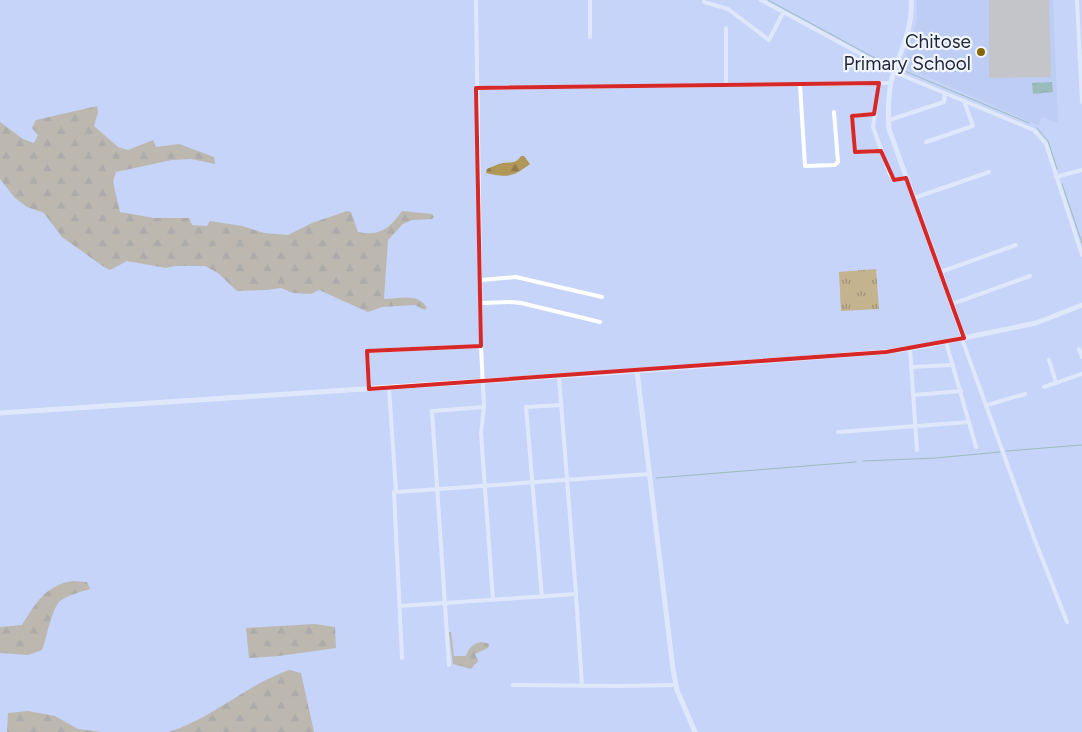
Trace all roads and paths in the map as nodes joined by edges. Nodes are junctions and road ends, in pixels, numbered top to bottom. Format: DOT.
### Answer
graph roads {
  1 [pos="476,0"];
  2 [pos="590,0"];
  3 [pos="704,0"];
  4 [pos="761,0"];
  5 [pos="911,0"];
  6 [pos="1077,0"];
  7 [pos="783,13"];
  8 [pos="726,28"];
  9 [pos="590,37"];
  10 [pos="1081,58"];
  11 [pos="894,72"];
  12 [pos="879,83"];
  13 [pos="891,83"];
  14 [pos="726,85"];
  15 [pos="800,85"];
  16 [pos="476,88"];
  17 [pos="945,94"];
  18 [pos="964,101"];
  19 [pos="1082,102"];
  20 [pos="834,112"];
  21 [pos="874,114"];
  22 [pos="889,120"];
  23 [pos="926,142"];
  24 [pos="881,151"];
  25 [pos="1082,170"];
  26 [pos="990,172"];
  27 [pos="1056,177"];
  28 [pos="906,178"];
  29 [pos="914,198"];
  30 [pos="1016,245"];
  31 [pos="1082,255"];
  32 [pos="940,272"];
  33 [pos="1030,276"];
  34 [pos="480,280"];
  35 [pos="602,297"];
  36 [pos="481,303"];
  37 [pos="952,304"];
  38 [pos="1082,305"];
  39 [pos="600,322"];
  40 [pos="963,339"];
  41 [pos="946,342"];
  42 [pos="481,346"];
  43 [pos="1079,348"];
  44 [pos="910,349"];
  45 [pos="1082,357"];
  46 [pos="1048,360"];
  47 [pos="953,365"];
  48 [pos="912,367"];
  49 [pos="637,371"];
  50 [pos="1082,374"];
  51 [pos="559,377"];
  52 [pos="482,381"];
  53 [pos="1056,383"];
  54 [pos="1044,387"];
  55 [pos="389,388"];
  56 [pos="369,389"];
  57 [pos="961,391"];
  58 [pos="913,394"];
  59 [pos="1025,394"];
  60 [pos="987,405"];
  61 [pos="562,406"];
  62 [pos="484,407"];
  63 [pos="0,413"];
  64 [pos="969,422"];
  65 [pos="916,426"];
  66 [pos="838,432"];
  67 [pos="976,446"];
  68 [pos="917,450"];
  69 [pos="649,474"];
  70 [pos="567,481"];
  71 [pos="533,483"];
  72 [pos="485,486"];
  73 [pos="438,490"];
  74 [pos="396,492"];
  75 [pos="576,594"];
  76 [pos="542,597"];
  77 [pos="493,600"];
  78 [pos="446,603"];
  79 [pos="400,606"];
  80 [pos="1067,622"];
  81 [pos="402,658"];
  82 [pos="449,665"];
  83 [pos="513,685"];
  84 [pos="676,685"];
  85 [pos="582,686"];
  86 [pos="695,732"];
  1 -- 16 [label="street"];
  2 -- 9 [label="street"];
  3 -- 7 [label="street"];
  4 -- 7 [label="street"];
  5 -- 11 [label="street"];
  6 -- 10 [label="street"];
  7 -- 11 [label="street"];
  8 -- 14 [label="street"];
  10 -- 19 [label="street"];
  11 -- 13 [label="street"];
  11 -- 17 [label="street"];
  12 -- 13 [label="street"];
  12 -- 15 [label="street"];
  12 -- 21 [label="street"];
  13 -- 22 [label="street"];
  14 -- 15 [label="street"];
  14 -- 16 [label="street"];
  15 -- 20 [label="street"];
  16 -- 34 [label="street"];
  17 -- 18 [label="street"];
  17 -- 22 [label="street"];
  18 -- 23 [label="street"];
  18 -- 27 [label="street"];
  21 -- 24 [label="street"];
  21 -- 24 [label="street"];
  22 -- 28 [label="street"];
  24 -- 28 [label="street"];
  25 -- 27 [label="street"];
  26 -- 29 [label="street"];
  27 -- 31 [label="street"];
  28 -- 29 [label="street"];
  29 -- 32 [label="street"];
  30 -- 32 [label="street"];
  32 -- 37 [label="street"];
  33 -- 37 [label="street"];
  34 -- 35 [label="street"];
  34 -- 36 [label="street"];
  36 -- 39 [label="street"];
  36 -- 42 [label="street"];
  37 -- 40 [label="street"];
  38 -- 40 [label="street"];
  40 -- 41 [label="street"];
  40 -- 60 [label="street"];
  41 -- 44 [label="street"];
  41 -- 47 [label="street"];
  42 -- 52 [label="street"];
  42 -- 56 [label="street"];
  43 -- 45 [label="street"];
  44 -- 48 [label="street"];
  44 -- 49 [label="street"];
  46 -- 53 [label="street"];
  47 -- 48 [label="street"];
  47 -- 57 [label="street"];
  48 -- 58 [label="street"];
  49 -- 51 [label="street"];
  49 -- 69 [label="street"];
  50 -- 53 [label="street"];
  51 -- 52 [label="street"];
  51 -- 61 [label="street"];
  52 -- 55 [label="street"];
  52 -- 62 [label="street"];
  53 -- 54 [label="street"];
  55 -- 56 [label="street"];
  55 -- 74 [label="street"];
  56 -- 63 [label="street"];
  57 -- 58 [label="street"];
  57 -- 64 [label="street"];
  58 -- 65 [label="street"];
  59 -- 60 [label="street"];
  60 -- 80 [label="street"];
  61 -- 70 [label="street"];
  61 -- 71 [label="street"];
  62 -- 72 [label="street"];
  62 -- 73 [label="street"];
  64 -- 65 [label="street"];
  64 -- 67 [label="street"];
  65 -- 66 [label="street"];
  65 -- 68 [label="street"];
  69 -- 70 [label="street"];
  69 -- 84 [label="street"];
  70 -- 71 [label="street"];
  70 -- 75 [label="street"];
  71 -- 72 [label="street"];
  71 -- 76 [label="street"];
  72 -- 73 [label="street"];
  72 -- 77 [label="street"];
  73 -- 74 [label="street"];
  73 -- 78 [label="street"];
  74 -- 79 [label="street"];
  75 -- 76 [label="street"];
  75 -- 85 [label="street"];
  76 -- 77 [label="street"];
  77 -- 78 [label="street"];
  78 -- 79 [label="street"];
  78 -- 82 [label="street"];
  79 -- 81 [label="street"];
  83 -- 85 [label="street"];
  84 -- 85 [label="street"];
  84 -- 86 [label="street"];
}
